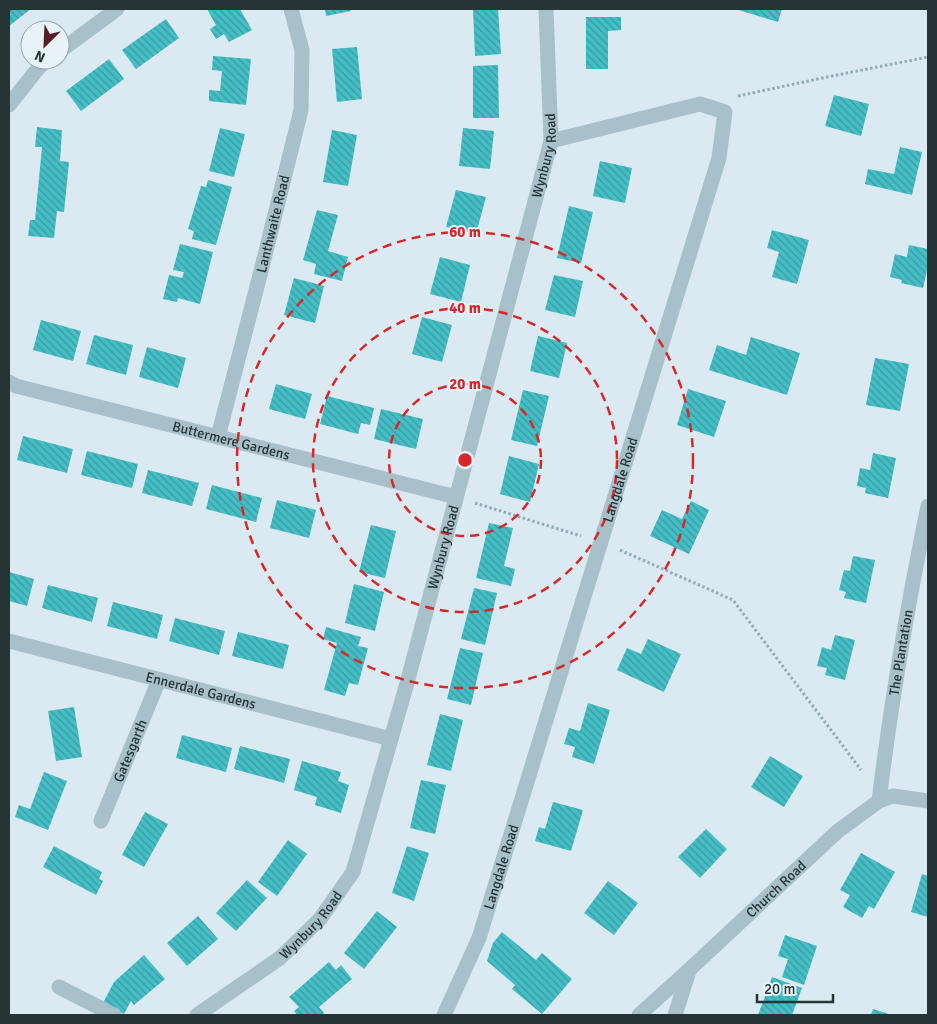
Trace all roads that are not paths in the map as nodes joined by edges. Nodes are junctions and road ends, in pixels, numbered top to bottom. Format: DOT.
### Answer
graph roads {
  1 [pos="117,9"];
  2 [pos="290,9"];
  3 [pos="546,9"];
  4 [pos="70,44"];
  5 [pos="37,70"];
  6 [pos="9,105"];
  7 [pos="551,140"];
  8 [pos="9,382"];
  9 [pos="218,437"];
  10 [pos="456,497"];
  11 [pos="928,506"];
  12 [pos="9,642"];
  13 [pos="159,680"];
  14 [pos="391,739"];
  15 [pos="928,800"];
  16 [pos="879,801"];
  17 [pos="101,820"];
  18 [pos="690,970"];
  19 [pos="60,987"];
  20 [pos="114,1015"];
  21 [pos="197,1015"];
  22 [pos="444,1015"];
  23 [pos="639,1015"];
  24 [pos="675,1015"];
  1 -- 4 [label="street"];
  2 -- 9 [label="street, Lanthwaite Road"];
  3 -- 7 [label="street, Wynbury Road"];
  5 -- 6 [label="street"];
  7 -- 10 [label="street, Wynbury Road"];
  7 -- 22 [label="street, Langdale Road"];
  8 -- 9 [label="street, Buttermere Gardens"];
  9 -- 10 [label="street, Buttermere Gardens"];
  10 -- 14 [label="street, Wynbury Road"];
  11 -- 16 [label="street, The Plantation"];
  12 -- 13 [label="street, Ennerdale Gardens"];
  13 -- 14 [label="street, Ennerdale Gardens"];
  13 -- 17 [label="street, Gatesgarth"];
  14 -- 21 [label="street, Wynbury Road"];
  15 -- 16 [label="street, Church Road"];
  16 -- 18 [label="street, Church Road"];
  18 -- 23 [label="street, Church Road"];
  18 -- 24 [label="street"];
  19 -- 20 [label="street"];
}
